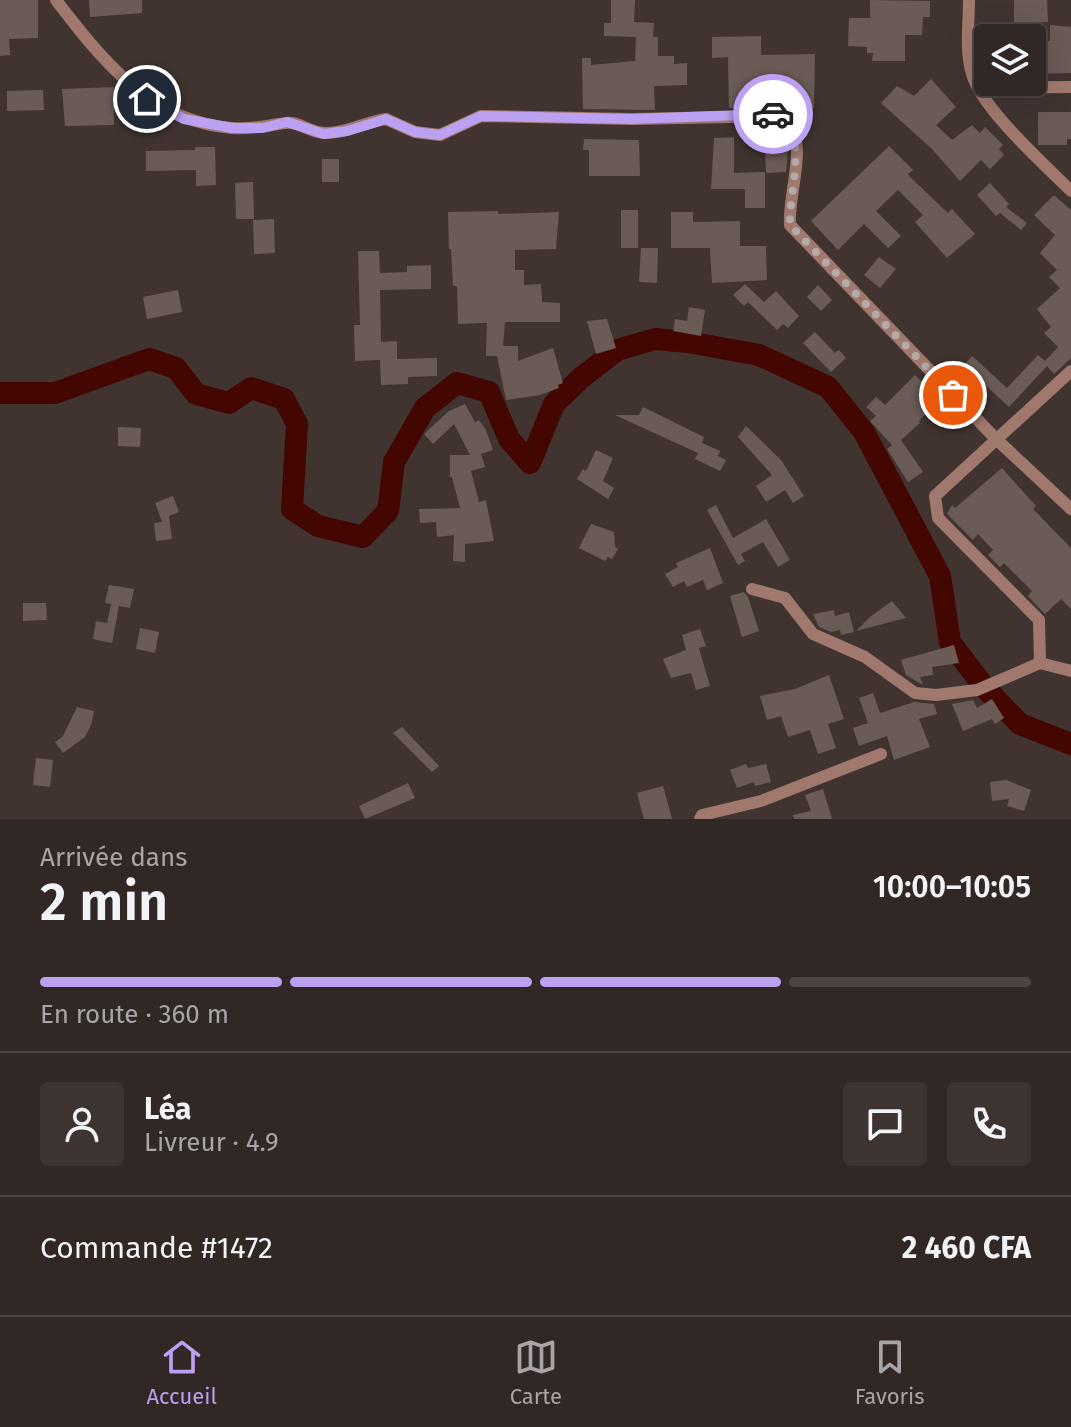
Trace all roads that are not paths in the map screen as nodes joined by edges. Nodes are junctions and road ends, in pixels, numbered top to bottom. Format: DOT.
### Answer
graph roads {
  1 [pos="56,0"];
  2 [pos="969,0"];
  3 [pos="974,79"];
  4 [pos="1046,87"];
  5 [pos="1071,87"];
  6 [pos="984,96"];
  7 [pos="1071,191"];
  8 [pos="1071,371"];
  9 [pos="996,439"];
  10 [pos="1071,509"];
  11 [pos="752,589"];
  12 [pos="1040,663"];
  13 [pos="1071,671"];
  14 [pos="881,754"];
  15 [pos="700,819"];
  1 -- 9 [label="street"];
  2 -- 3 [label="street"];
  4 -- 5 [label="street"];
  6 -- 7 [label="street"];
  8 -- 9 [label="street"];
  9 -- 10 [label="street"];
  9 -- 12 [label="street"];
  11 -- 12 [label="street"];
  12 -- 13 [label="street"];
  14 -- 15 [label="street"];
}
